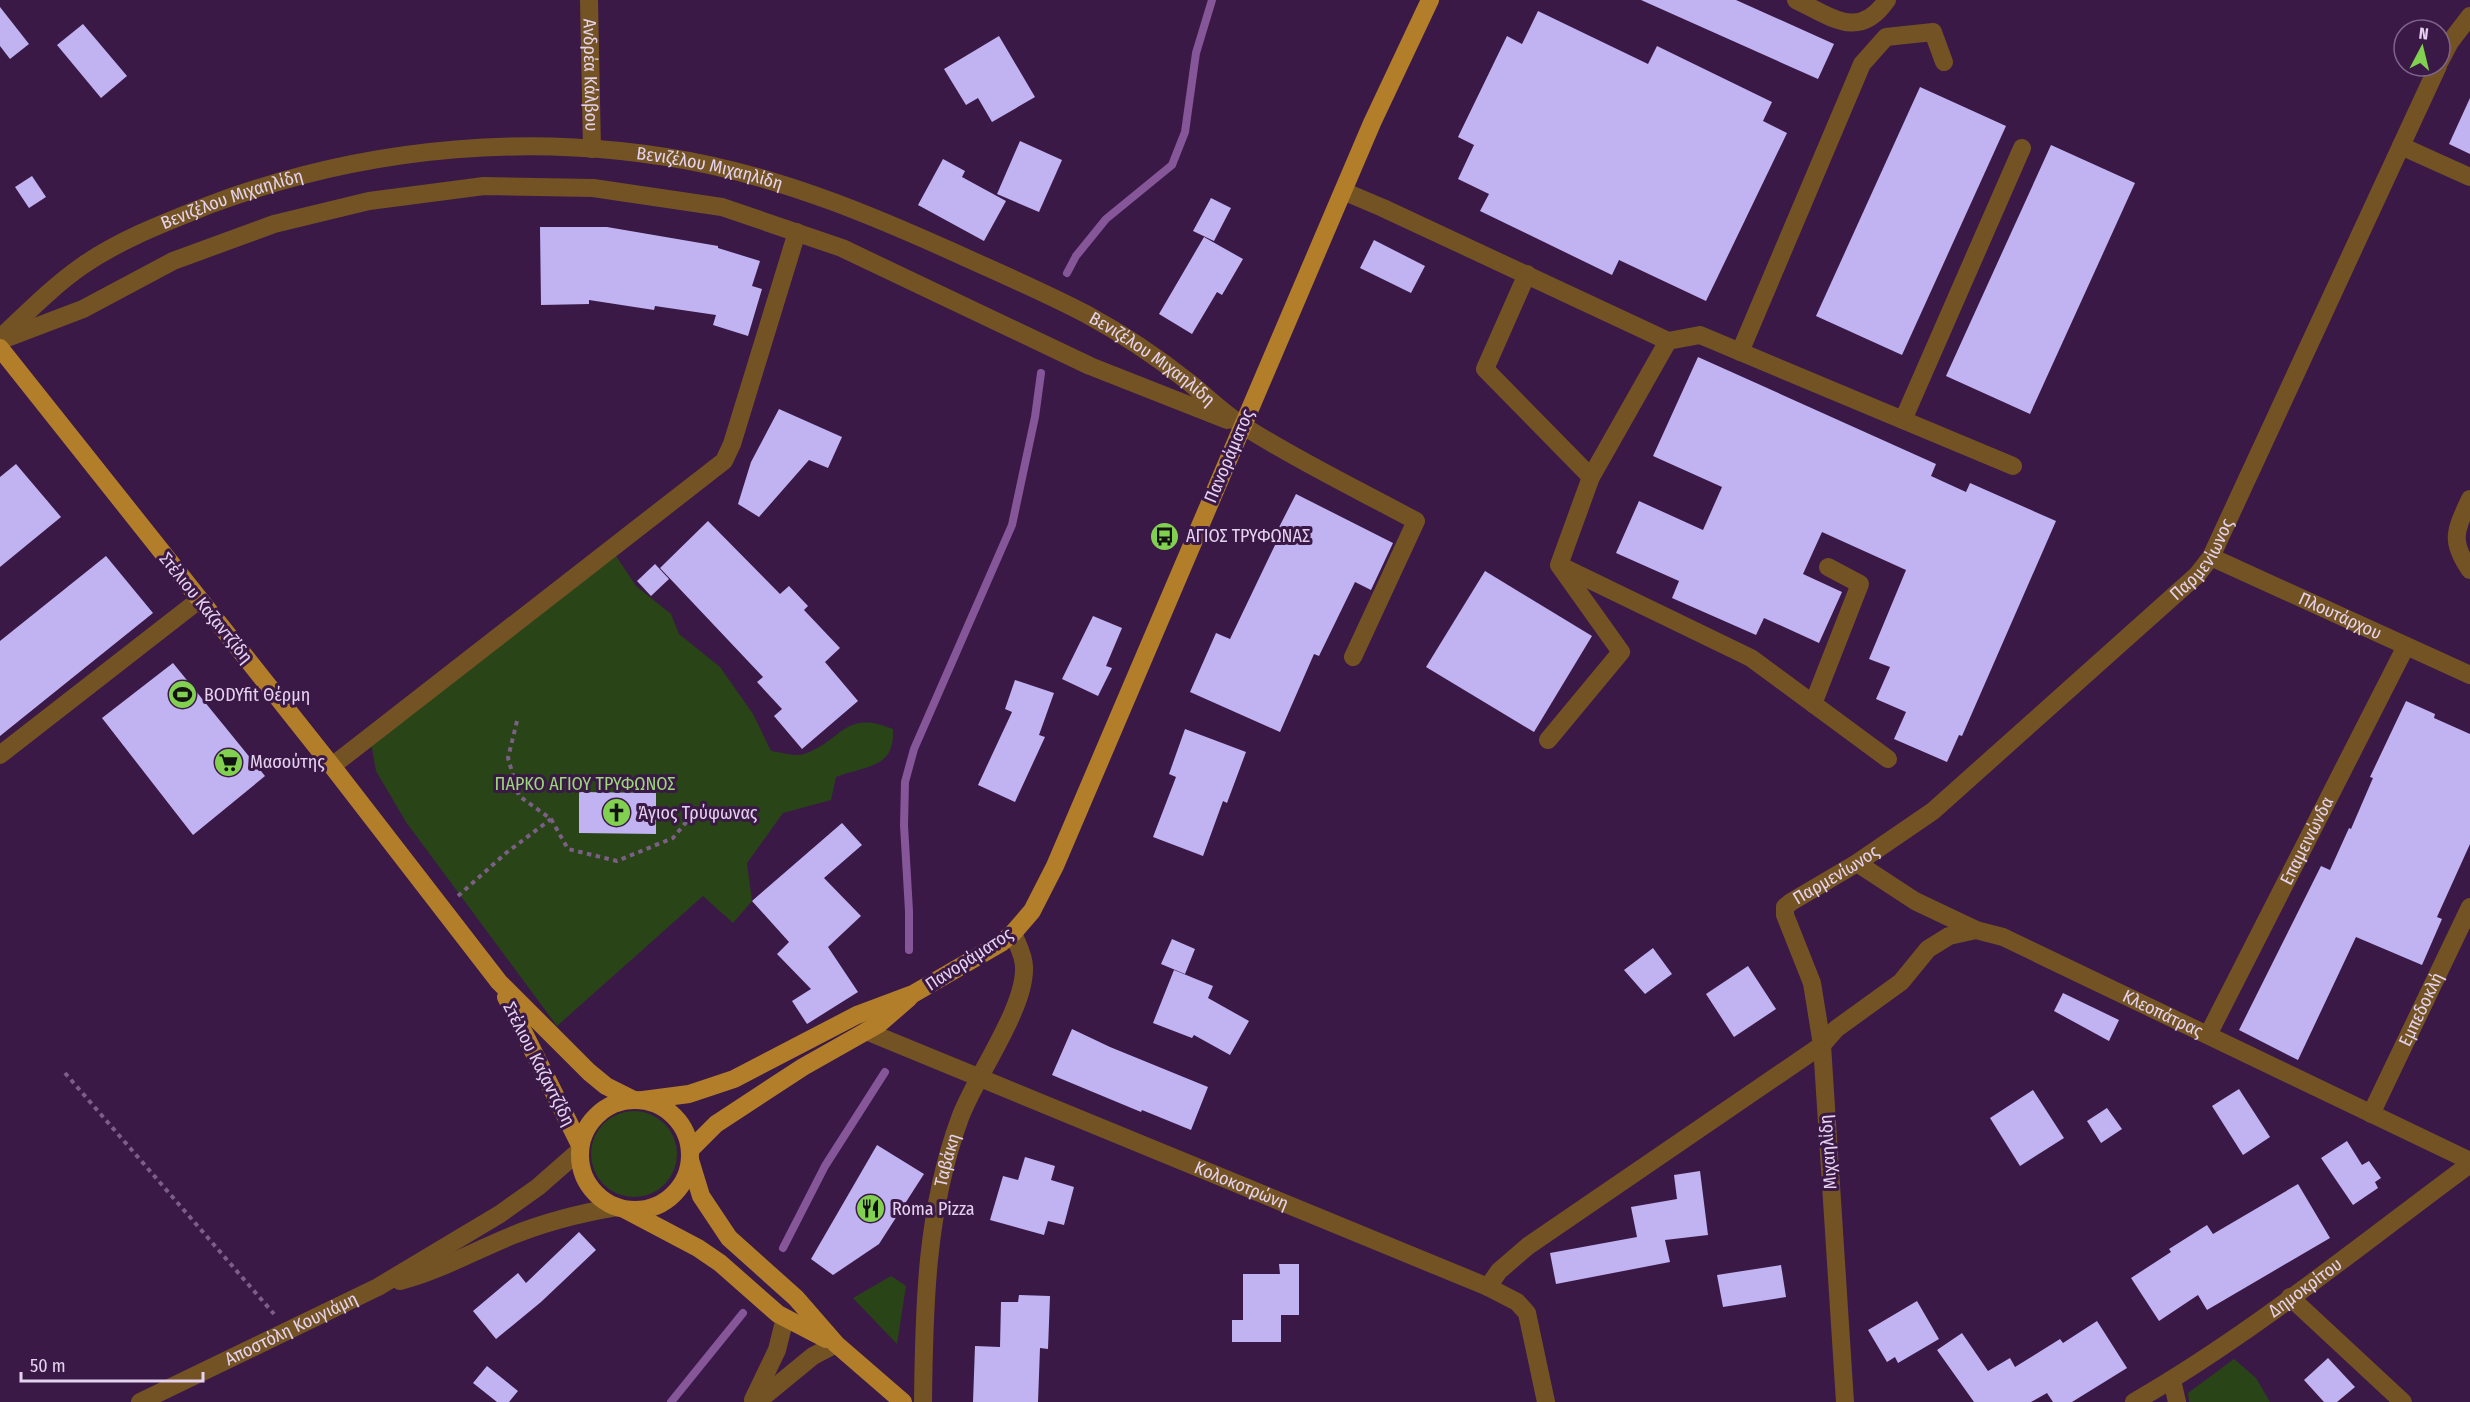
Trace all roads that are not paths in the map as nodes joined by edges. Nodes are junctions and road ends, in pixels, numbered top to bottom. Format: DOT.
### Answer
graph roads {
  1 [pos="589,0"];
  2 [pos="1430,0"];
  3 [pos="1797,0"];
  4 [pos="1887,0"];
  5 [pos="2470,16"];
  6 [pos="2452,39"];
  7 [pos="1944,62"];
  8 [pos="2432,78"];
  9 [pos="2401,146"];
  10 [pos="2022,148"];
  11 [pos="592,149"];
  12 [pos="2470,177"];
  13 [pos="1343,191"];
  14 [pos="797,232"];
  15 [pos="1527,274"];
  16 [pos="0,339"];
  17 [pos="1668,341"];
  18 [pos="0,348"];
  19 [pos="1740,352"];
  20 [pos="1903,420"];
  21 [pos="1241,425"];
  22 [pos="2013,466"];
  23 [pos="1591,477"];
  24 [pos="2470,499"];
  25 [pos="2211,557"];
  26 [pos="1559,565"];
  27 [pos="1828,567"];
  28 [pos="2470,570"];
  29 [pos="199,600"];
  30 [pos="2406,646"];
  31 [pos="1353,657"];
  32 [pos="2470,675"];
  33 [pos="1813,704"];
  34 [pos="1548,740"];
  35 [pos="0,755"];
  36 [pos="1888,759"];
  37 [pos="332,766"];
  38 [pos="1857,863"];
  39 [pos="1785,907"];
  40 [pos="2470,907"];
  41 [pos="1976,930"];
  42 [pos="1012,933"];
  43 [pos="499,982"];
  44 [pos="913,994"];
  45 [pos="866,1031"];
  46 [pos="2208,1035"];
  47 [pos="1822,1045"];
  48 [pos="978,1077"];
  49 [pos="639,1100"];
  50 [pos="2372,1114"];
  51 [pos="580,1148"];
  52 [pos="690,1154"];
  53 [pos="2470,1162"];
  54 [pos="621,1208"];
  55 [pos="378,1287"];
  56 [pos="1488,1287"];
  57 [pos="2290,1297"];
  58 [pos="785,1318"];
  59 [pos="836,1344"];
  60 [pos="2172,1380"];
  61 [pos="140,1402"];
  62 [pos="752,1402"];
  63 [pos="757,1402"];
  64 [pos="903,1402"];
  65 [pos="923,1402"];
  66 [pos="1546,1402"];
  67 [pos="1845,1402"];
  68 [pos="2134,1402"];
  69 [pos="2177,1402"];
  70 [pos="2403,1402"];
  1 -- 11 [label="street, Ανδρέα Κάλβου"];
  2 -- 13 [label="main road, Πανοράματος"];
  3 -- 4 [label="street"];
  5 -- 6 [label="street"];
  7 -- 19 [label="street"];
  8 -- 9 [label="street, Παρμενίωνος"];
  9 -- 12 [label="street"];
  9 -- 25 [label="street, Παρμενίωνος"];
  10 -- 20 [label="street"];
  11 -- 16 [label="street, Βενιζέλου Μιχαηλίδη"];
  11 -- 21 [label="street, Βενιζέλου Μιχαηλίδη"];
  13 -- 15 [label="street"];
  13 -- 21 [label="main road, Πανοράματος"];
  14 -- 16 [label="street, Βενιζέλου Μιχαηλίδη"];
  14 -- 21 [label="street, Βενιζέλου Μιχαηλίδη"];
  14 -- 37 [label="street"];
  15 -- 17 [label="street"];
  15 -- 23 [label="street"];
  17 -- 19 [label="street"];
  17 -- 23 [label="street"];
  18 -- 29 [label="main road, Στέλιου Καζαντζίδη"];
  19 -- 20 [label="street"];
  20 -- 22 [label="street"];
  21 -- 31 [label="street"];
  21 -- 42 [label="main road, Πανοράματος"];
  23 -- 26 [label="street"];
  24 -- 28 [label="street"];
  25 -- 30 [label="street, Πλουτάρχου"];
  25 -- 38 [label="street, Παρμενίωνος"];
  26 -- 33 [label="street"];
  26 -- 34 [label="street"];
  27 -- 33 [label="street"];
  29 -- 35 [label="street"];
  29 -- 37 [label="main road, Στέλιου Καζαντζίδη"];
  30 -- 32 [label="street, Πλουτάρχου"];
  30 -- 46 [label="street, Επαμεινώνδα"];
  33 -- 36 [label="street"];
  37 -- 43 [label="main road, Στέλιου Καζαντζίδη"];
  38 -- 39 [label="street, Παρμενίωνος"];
  38 -- 41 [label="street, Κλεοπάτρας"];
  39 -- 47 [label="street, Μιχαηλίδη"];
  40 -- 50 [label="street, Εμπεδοκλή"];
  41 -- 46 [label="street, Κλεοπάτρας"];
  41 -- 47 [label="street"];
  42 -- 44 [label="main road, Πανοράματος"];
  42 -- 48 [label="street, Ταβάκη"];
  43 -- 49 [label="main road, Στέλιου Καζαντζίδη"];
  43 -- 51 [label="main road, Στέλιου Καζαντζίδη"];
  44 -- 45 [label="main road, Πανοράματος"];
  44 -- 49 [label="main road, Πανοράματος"];
  45 -- 48 [label="street, Κολοκοτρώνη"];
  45 -- 52 [label="main road, Πανοράματος"];
  46 -- 50 [label="street, Κλεοπάτρας"];
  47 -- 56 [label="street"];
  47 -- 67 [label="street, Μιχαηλίδη"];
  48 -- 56 [label="street, Κολοκοτρώνη"];
  48 -- 65 [label="street, Ταβάκη"];
  49 -- 51 [label="main road"];
  49 -- 52 [label="main road"];
  50 -- 53 [label="street, Κλεοπάτρας"];
  51 -- 54 [label="main road"];
  51 -- 55 [label="street, Αποστόλη Κουγιάμη"];
  52 -- 54 [label="main road"];
  52 -- 59 [label="main road"];
  53 -- 57 [label="street, Δημοκρίτου"];
  54 -- 55 [label="street, Αποστόλη Κουγιάμη"];
  54 -- 58 [label="main road"];
  55 -- 61 [label="street, Αποστόλη Κουγιάμη"];
  56 -- 66 [label="street, Κολοκοτρώνη"];
  57 -- 60 [label="street, Δημοκρίτου"];
  57 -- 70 [label="street"];
  58 -- 59 [label="main road"];
  58 -- 62 [label="street"];
  59 -- 63 [label="street"];
  59 -- 64 [label="main road"];
  60 -- 68 [label="street, Δημοκρίτου"];
  60 -- 69 [label="street"];
}
